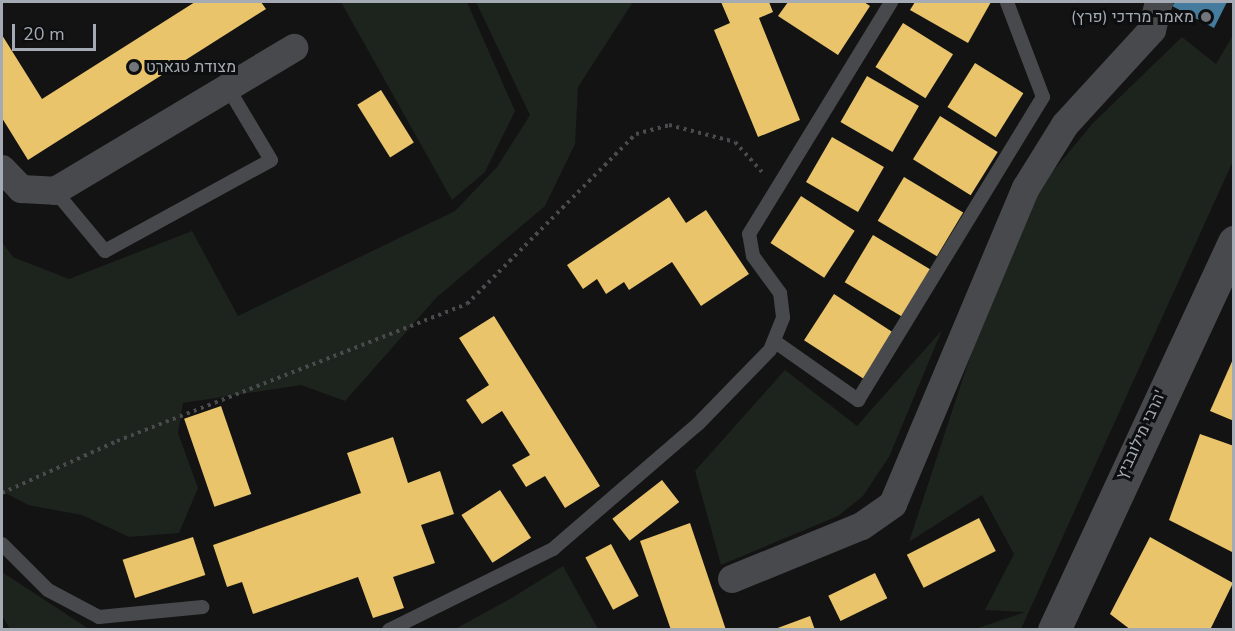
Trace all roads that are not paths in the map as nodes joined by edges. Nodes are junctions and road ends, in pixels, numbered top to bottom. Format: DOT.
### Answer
graph roads {
  1 [pos="891,2"];
  2 [pos="1007,2"];
  3 [pos="1159,2"];
  4 [pos="294,48"];
  5 [pos="228,88"];
  6 [pos="2,169"];
  7 [pos="55,191"];
  8 [pos="1233,242"];
  9 [pos="774,341"];
  10 [pos="2,544"];
  11 [pos="732,579"];
  12 [pos="203,607"];
  13 [pos="389,630"];
  14 [pos="1054,630"];
  1 -- 9 [label="lane"];
  2 -- 9 [label="lane"];
  3 -- 11 [label="street"];
  4 -- 5 [label="street"];
  5 -- 7 [label="street"];
  5 -- 7 [label="lane"];
  6 -- 7 [label="street"];
  8 -- 14 [label="street, הרבי מילובביץ'"];
  9 -- 13 [label="lane"];
  10 -- 12 [label="lane"];
}
